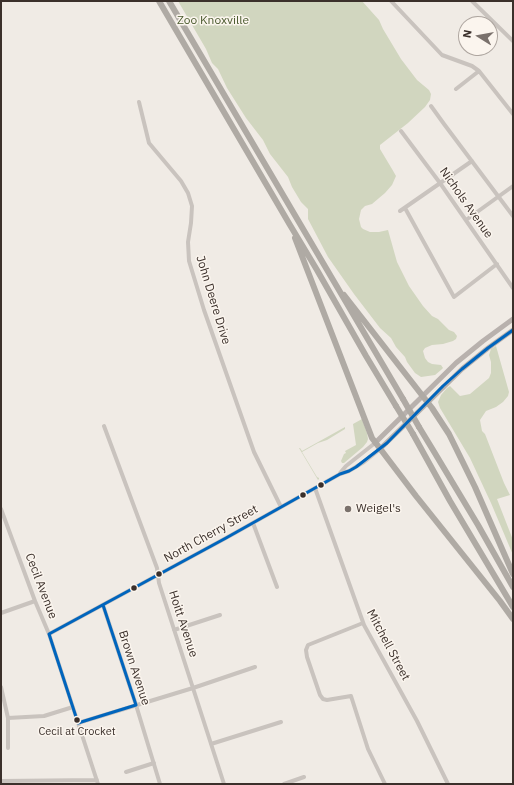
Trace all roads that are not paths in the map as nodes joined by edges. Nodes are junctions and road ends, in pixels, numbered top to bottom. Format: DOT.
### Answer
graph roads {
  1 [pos="159,1"];
  2 [pos="169,1"];
  3 [pos="391,1"];
  4 [pos="472,1"];
  5 [pos="513,41"];
  6 [pos="479,71"];
  7 [pos="456,89"];
  8 [pos="139,102"];
  9 [pos="431,106"];
  10 [pos="513,114"];
  11 [pos="402,131"];
  12 [pos="472,161"];
  13 [pos="440,183"];
  14 [pos="513,186"];
  15 [pos="499,196"];
  16 [pos="405,208"];
  17 [pos="400,211"];
  18 [pos="513,216"];
  19 [pos="466,220"];
  20 [pos="290,225"];
  21 [pos="497,264"];
  22 [pos="330,276"];
  23 [pos="513,288"];
  24 [pos="513,319"];
  25 [pos="513,330"];
  26 [pos="423,396"];
  27 [pos="427,402"];
  28 [pos="104,426"];
  29 [pos="375,443"];
  30 [pos="380,449"];
  31 [pos="340,474"];
  32 [pos="315,488"];
  33 [pos="281,507"];
  34 [pos="1,509"];
  35 [pos="253,523"];
  36 [pos="158,574"];
  37 [pos="513,574"];
  38 [pos="277,587"];
  39 [pos="513,587"];
  40 [pos="35,601"];
  41 [pos="103,605"];
  42 [pos="513,607"];
  43 [pos="1,611"];
  44 [pos="220,616"];
  45 [pos="513,619"];
  46 [pos="363,623"];
  47 [pos="174,630"];
  48 [pos="49,634"];
  49 [pos="255,667"];
  50 [pos="1,687"];
  51 [pos="193,688"];
  52 [pos="136,705"];
  53 [pos="73,707"];
  54 [pos="8,718"];
  55 [pos="281,722"];
  56 [pos="78,723"];
  57 [pos="211,744"];
  58 [pos="8,748"];
  59 [pos="154,763"];
  60 [pos="126,772"];
  61 [pos="304,777"];
  62 [pos="1,781"];
  63 [pos="97,782"];
  64 [pos="160,784"];
  65 [pos="224,784"];
  66 [pos="284,784"];
  67 [pos="385,784"];
  68 [pos="448,784"];
  1 -- 20 [label="highway"];
  2 -- 22 [label="highway"];
  3 -- 6 [label="street"];
  4 -- 5 [label="street"];
  6 -- 7 [label="street"];
  6 -- 10 [label="street"];
  8 -- 33 [label="street, John Deere Drive"];
  9 -- 12 [label="street"];
  11 -- 13 [label="street, Nichols Avenue"];
  12 -- 13 [label="street"];
  12 -- 15 [label="street"];
  13 -- 16 [label="street"];
  13 -- 19 [label="street, Nichols Avenue"];
  14 -- 15 [label="street"];
  15 -- 18 [label="street"];
  15 -- 19 [label="street"];
  16 -- 17 [label="street"];
  16 -- 21 [label="street"];
  19 -- 21 [label="street, Nichols Avenue"];
  20 -- 29 [label="highway"];
  20 -- 42 [label="highway, bridge"];
  21 -- 23 [label="street, Nichols Avenue"];
  22 -- 26 [label="highway"];
  22 -- 39 [label="highway, bridge"];
  24 -- 26 [label="main road, North Cherry Street"];
  25 -- 27 [label="main road, North Cherry Street"];
  26 -- 27 [label="highway"];
  26 -- 29 [label="main road, North Cherry Street"];
  27 -- 30 [label="main road, North Cherry Street"];
  27 -- 37 [label="highway"];
  28 -- 36 [label="street, Hoitt Avenue"];
  29 -- 30 [label="highway"];
  29 -- 31 [label="street, North Cherry Street"];
  30 -- 31 [label="street, North Cherry Street"];
  30 -- 45 [label="highway"];
  31 -- 32 [label="street, North Cherry Street"];
  32 -- 33 [label="street, North Cherry Street"];
  32 -- 46 [label="street, Mitchell Street"];
  33 -- 35 [label="street, North Cherry Street"];
  34 -- 40 [label="street, Cecil Avenue"];
  35 -- 36 [label="street, North Cherry Street"];
  35 -- 38 [label="street"];
  36 -- 41 [label="street, North Cherry Street"];
  36 -- 47 [label="street, Hoitt Avenue"];
  40 -- 43 [label="street"];
  40 -- 48 [label="street, Cecil Avenue"];
  41 -- 48 [label="street, North Cherry Street"];
  41 -- 52 [label="street, Brown Avenue"];
  44 -- 47 [label="street"];
  46 -- 67 [label="street"];
  46 -- 68 [label="street, Mitchell Street"];
  47 -- 51 [label="street, Hoitt Avenue"];
  48 -- 53 [label="street, Cecil Avenue"];
  49 -- 51 [label="street"];
  50 -- 54 [label="street"];
  51 -- 52 [label="street"];
  51 -- 57 [label="street, Hoitt Avenue"];
  52 -- 56 [label="street"];
  52 -- 59 [label="street, Brown Avenue"];
  53 -- 54 [label="street"];
  53 -- 56 [label="street, Cecil Avenue"];
  54 -- 58 [label="street"];
  55 -- 57 [label="street"];
  56 -- 63 [label="street, Cecil Avenue"];
  57 -- 65 [label="street, Hoitt Avenue"];
  59 -- 60 [label="street"];
  59 -- 64 [label="street, Brown Avenue"];
  61 -- 66 [label="street"];
  62 -- 63 [label="street"];
}
